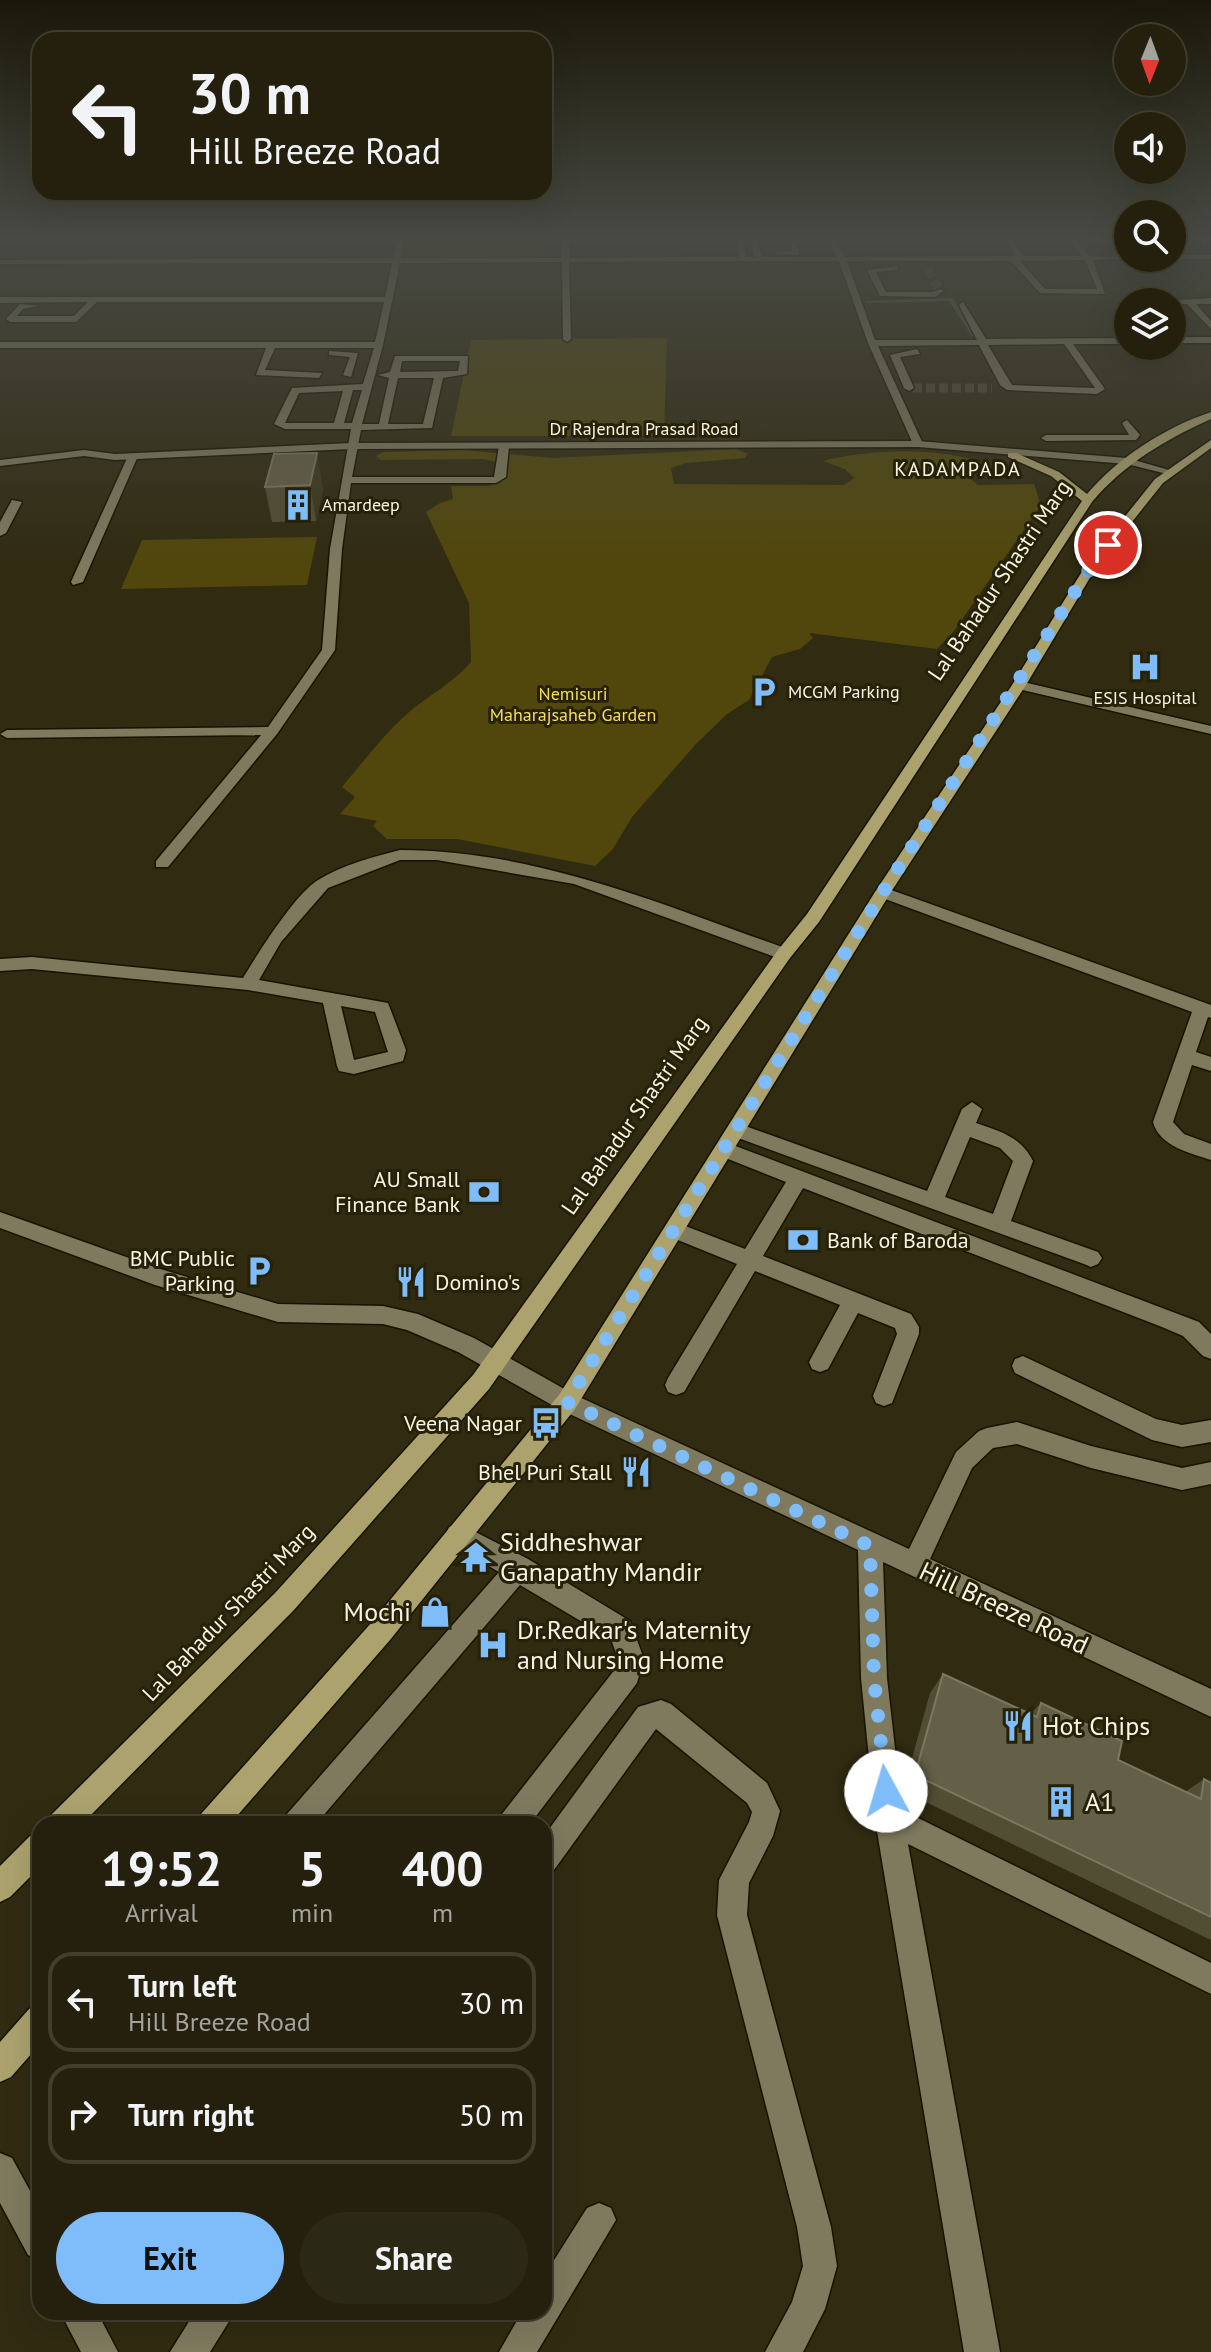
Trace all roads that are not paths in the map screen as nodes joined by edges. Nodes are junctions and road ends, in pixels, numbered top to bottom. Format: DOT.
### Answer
graph roads {
  1 [pos="186,348"];
  2 [pos="304,348"];
  3 [pos="378,348"];
  4 [pos="874,348"];
  5 [pos="932,348"];
  6 [pos="979,348"];
  7 [pos="981,348"];
  8 [pos="1071,348"];
  9 [pos="270,349"];
  10 [pos="348,375"];
  11 [pos="371,375"];
  12 [pos="394,375"];
  13 [pos="439,375"];
  14 [pos="349,387"];
  15 [pos="367,387"];
  16 [pos="893,388"];
  17 [pos="992,388"];
  18 [pos="1211,415"];
  19 [pos="1127,423"];
  20 [pos="338,426"];
  21 [pos="357,426"];
  22 [pos="383,426"];
  23 [pos="1040,426"];
  24 [pos="1046,438"];
  25 [pos="1211,443"];
  26 [pos="918,444"];
  27 [pos="351,446"];
  28 [pos="504,446"];
  29 [pos="986,449"];
  30 [pos="1054,454"];
  31 [pos="1012,455"];
  32 [pos="133,456"];
  33 [pos="115,457"];
  34 [pos="1127,461"];
  35 [pos="0,463"];
  36 [pos="1114,470"];
  37 [pos="0,472"];
  38 [pos="1165,476"];
  39 [pos="346,480"];
  40 [pos="1088,500"];
  41 [pos="16,502"];
  42 [pos="0,533"];
  43 [pos="77,582"];
  44 [pos="1019,685"];
  45 [pos="1211,730"];
  46 [pos="272,731"];
  47 [pos="7,734"];
  48 [pos="162,864"];
  49 [pos="883,892"];
  50 [pos="784,954"];
  51 [pos="0,965"];
  52 [pos="248,984"];
  53 [pos="331,999"];
  54 [pos="1206,1010"];
  55 [pos="1186,1056"];
  56 [pos="1211,1064"];
  57 [pos="737,1130"];
  58 [pos="725,1150"];
  59 [pos="1211,1152"];
  60 [pos="798,1179"];
  61 [pos="933,1201"];
  62 [pos="0,1220"];
  63 [pos="999,1225"];
  64 [pos="675,1230"];
  65 [pos="1091,1258"];
  66 [pos="750,1260"];
  67 [pos="853,1301"];
  68 [pos="1211,1349"];
  69 [pos="820,1362"];
  70 [pos="1023,1366"];
  71 [pos="489,1373"];
  72 [pos="676,1385"];
  73 [pos="884,1396"];
  74 [pos="567,1402"];
  75 [pos="1211,1431"];
  76 [pos="1211,1473"];
  77 [pos="458,1535"];
  78 [pos="870,1546"];
  79 [pos="914,1566"];
  80 [pos="519,1568"];
  81 [pos="1211,1703"];
  82 [pos="70,1816"];
  83 [pos="218,1816"];
  84 [pos="304,1816"];
  85 [pos="518,1816"];
  86 [pos="889,1819"];
  87 [pos="552,1849"];
  88 [pos="32,1854"];
  89 [pos="0,1887"];
  90 [pos="1211,1979"];
  91 [pos="32,2030"];
  92 [pos="0,2066"];
  93 [pos="0,2170"];
  94 [pos="599,2220"];
  95 [pos="32,2228"];
  96 [pos="552,2296"];
  97 [pos="82,2320"];
  98 [pos="211,2320"];
  99 [pos="537,2320"];
  100 [pos="100,2352"];
  101 [pos="188,2352"];
  102 [pos="517,2352"];
  103 [pos="783,2352"];
  104 [pos="982,2352"];
  1 -- 9 [label="street"];
  2 -- 9 [label="street"];
  3 -- 11 [label="street"];
  4 -- 16 [label="street"];
  5 -- 16 [label="street"];
  6 -- 17 [label="street"];
  7 -- 8 [label="street"];
  9 -- 10 [label="street"];
  9 -- 10 [label="street"];
  10 -- 11 [label="street"];
  11 -- 12 [label="street"];
  11 -- 15 [label="street"];
  12 -- 13 [label="street"];
  12 -- 13 [label="street"];
  12 -- 22 [label="street"];
  13 -- 22 [label="street"];
  14 -- 15 [label="street"];
  14 -- 20 [label="street"];
  14 -- 20 [label="street"];
  15 -- 21 [label="street"];
  16 -- 26 [label="street"];
  18 -- 34 [label="main road, Lal Bahadur Shastri Marg"];
  19 -- 24 [label="street"];
  20 -- 21 [label="street"];
  21 -- 22 [label="street"];
  21 -- 27 [label="street"];
  23 -- 24 [label="street"];
  24 -- 30 [label="street"];
  25 -- 38 [label="main road"];
  26 -- 28 [label="street, Dr Rajendra Prasad Road"];
  26 -- 29 [label="street, Dr Rajendra Prasad Road"];
  27 -- 28 [label="street, Dr Rajendra Prasad Road"];
  27 -- 32 [label="street, Dr Rajendra Prasad Road"];
  27 -- 39 [label="street"];
  28 -- 39 [label="street"];
  29 -- 30 [label="street, Dr Rajendra Prasad Road"];
  29 -- 31 [label="street"];
  30 -- 34 [label="street, Dr Rajendra Prasad Road"];
  31 -- 36 [label="street"];
  31 -- 40 [label="main road"];
  32 -- 33 [label="street, Dr Rajendra Prasad Road"];
  32 -- 43 [label="street"];
  33 -- 35 [label="street, Dr Rajendra Prasad Road"];
  33 -- 37 [label="street, Dr Rajendra Prasad Road"];
  34 -- 36 [label="main road, Lal Bahadur Shastri Marg"];
  34 -- 38 [label="street, Dr Rajendra Prasad Road"];
  36 -- 38 [label="street"];
  36 -- 40 [label="main road, Lal Bahadur Shastri Marg"];
  38 -- 44 [label="main road"];
  39 -- 46 [label="street"];
  40 -- 50 [label="main road, Lal Bahadur Shastri Marg"];
  41 -- 42 [label="street"];
  44 -- 45 [label="street"];
  44 -- 49 [label="main road"];
  46 -- 47 [label="street"];
  46 -- 48 [label="street"];
  49 -- 54 [label="street"];
  49 -- 57 [label="main road"];
  50 -- 52 [label="street"];
  50 -- 71 [label="main road, Lal Bahadur Shastri Marg"];
  51 -- 52 [label="street"];
  52 -- 53 [label="street"];
  54 -- 55 [label="street"];
  55 -- 56 [label="street"];
  55 -- 59 [label="street"];
  57 -- 58 [label="main road"];
  57 -- 61 [label="street"];
  58 -- 60 [label="street"];
  58 -- 64 [label="main road"];
  60 -- 66 [label="street"];
  60 -- 68 [label="street"];
  61 -- 63 [label="street"];
  61 -- 63 [label="street"];
  62 -- 71 [label="street, Hill Breeze Road"];
  63 -- 65 [label="street"];
  64 -- 66 [label="street"];
  64 -- 74 [label="main road"];
  66 -- 67 [label="street"];
  66 -- 72 [label="street"];
  67 -- 69 [label="street"];
  67 -- 73 [label="street"];
  70 -- 75 [label="street"];
  71 -- 74 [label="street, Hill Breeze Road"];
  71 -- 82 [label="main road, Lal Bahadur Shastri Marg"];
  74 -- 77 [label="main road"];
  74 -- 78 [label="street, Hill Breeze Road"];
  76 -- 79 [label="street"];
  77 -- 80 [label="street"];
  77 -- 83 [label="main road"];
  78 -- 79 [label="street, Hill Breeze Road"];
  78 -- 86 [label="street"];
  79 -- 81 [label="street, Hill Breeze Road"];
  80 -- 84 [label="street"];
  80 -- 85 [label="street"];
  86 -- 90 [label="street"];
  86 -- 104 [label="street"];
  87 -- 103 [label="street"];
  88 -- 89 [label="main road"];
  91 -- 92 [label="main road"];
  93 -- 95 [label="street"];
  94 -- 96 [label="street"];
  97 -- 100 [label="street"];
  98 -- 101 [label="street"];
  99 -- 102 [label="street"];
}
